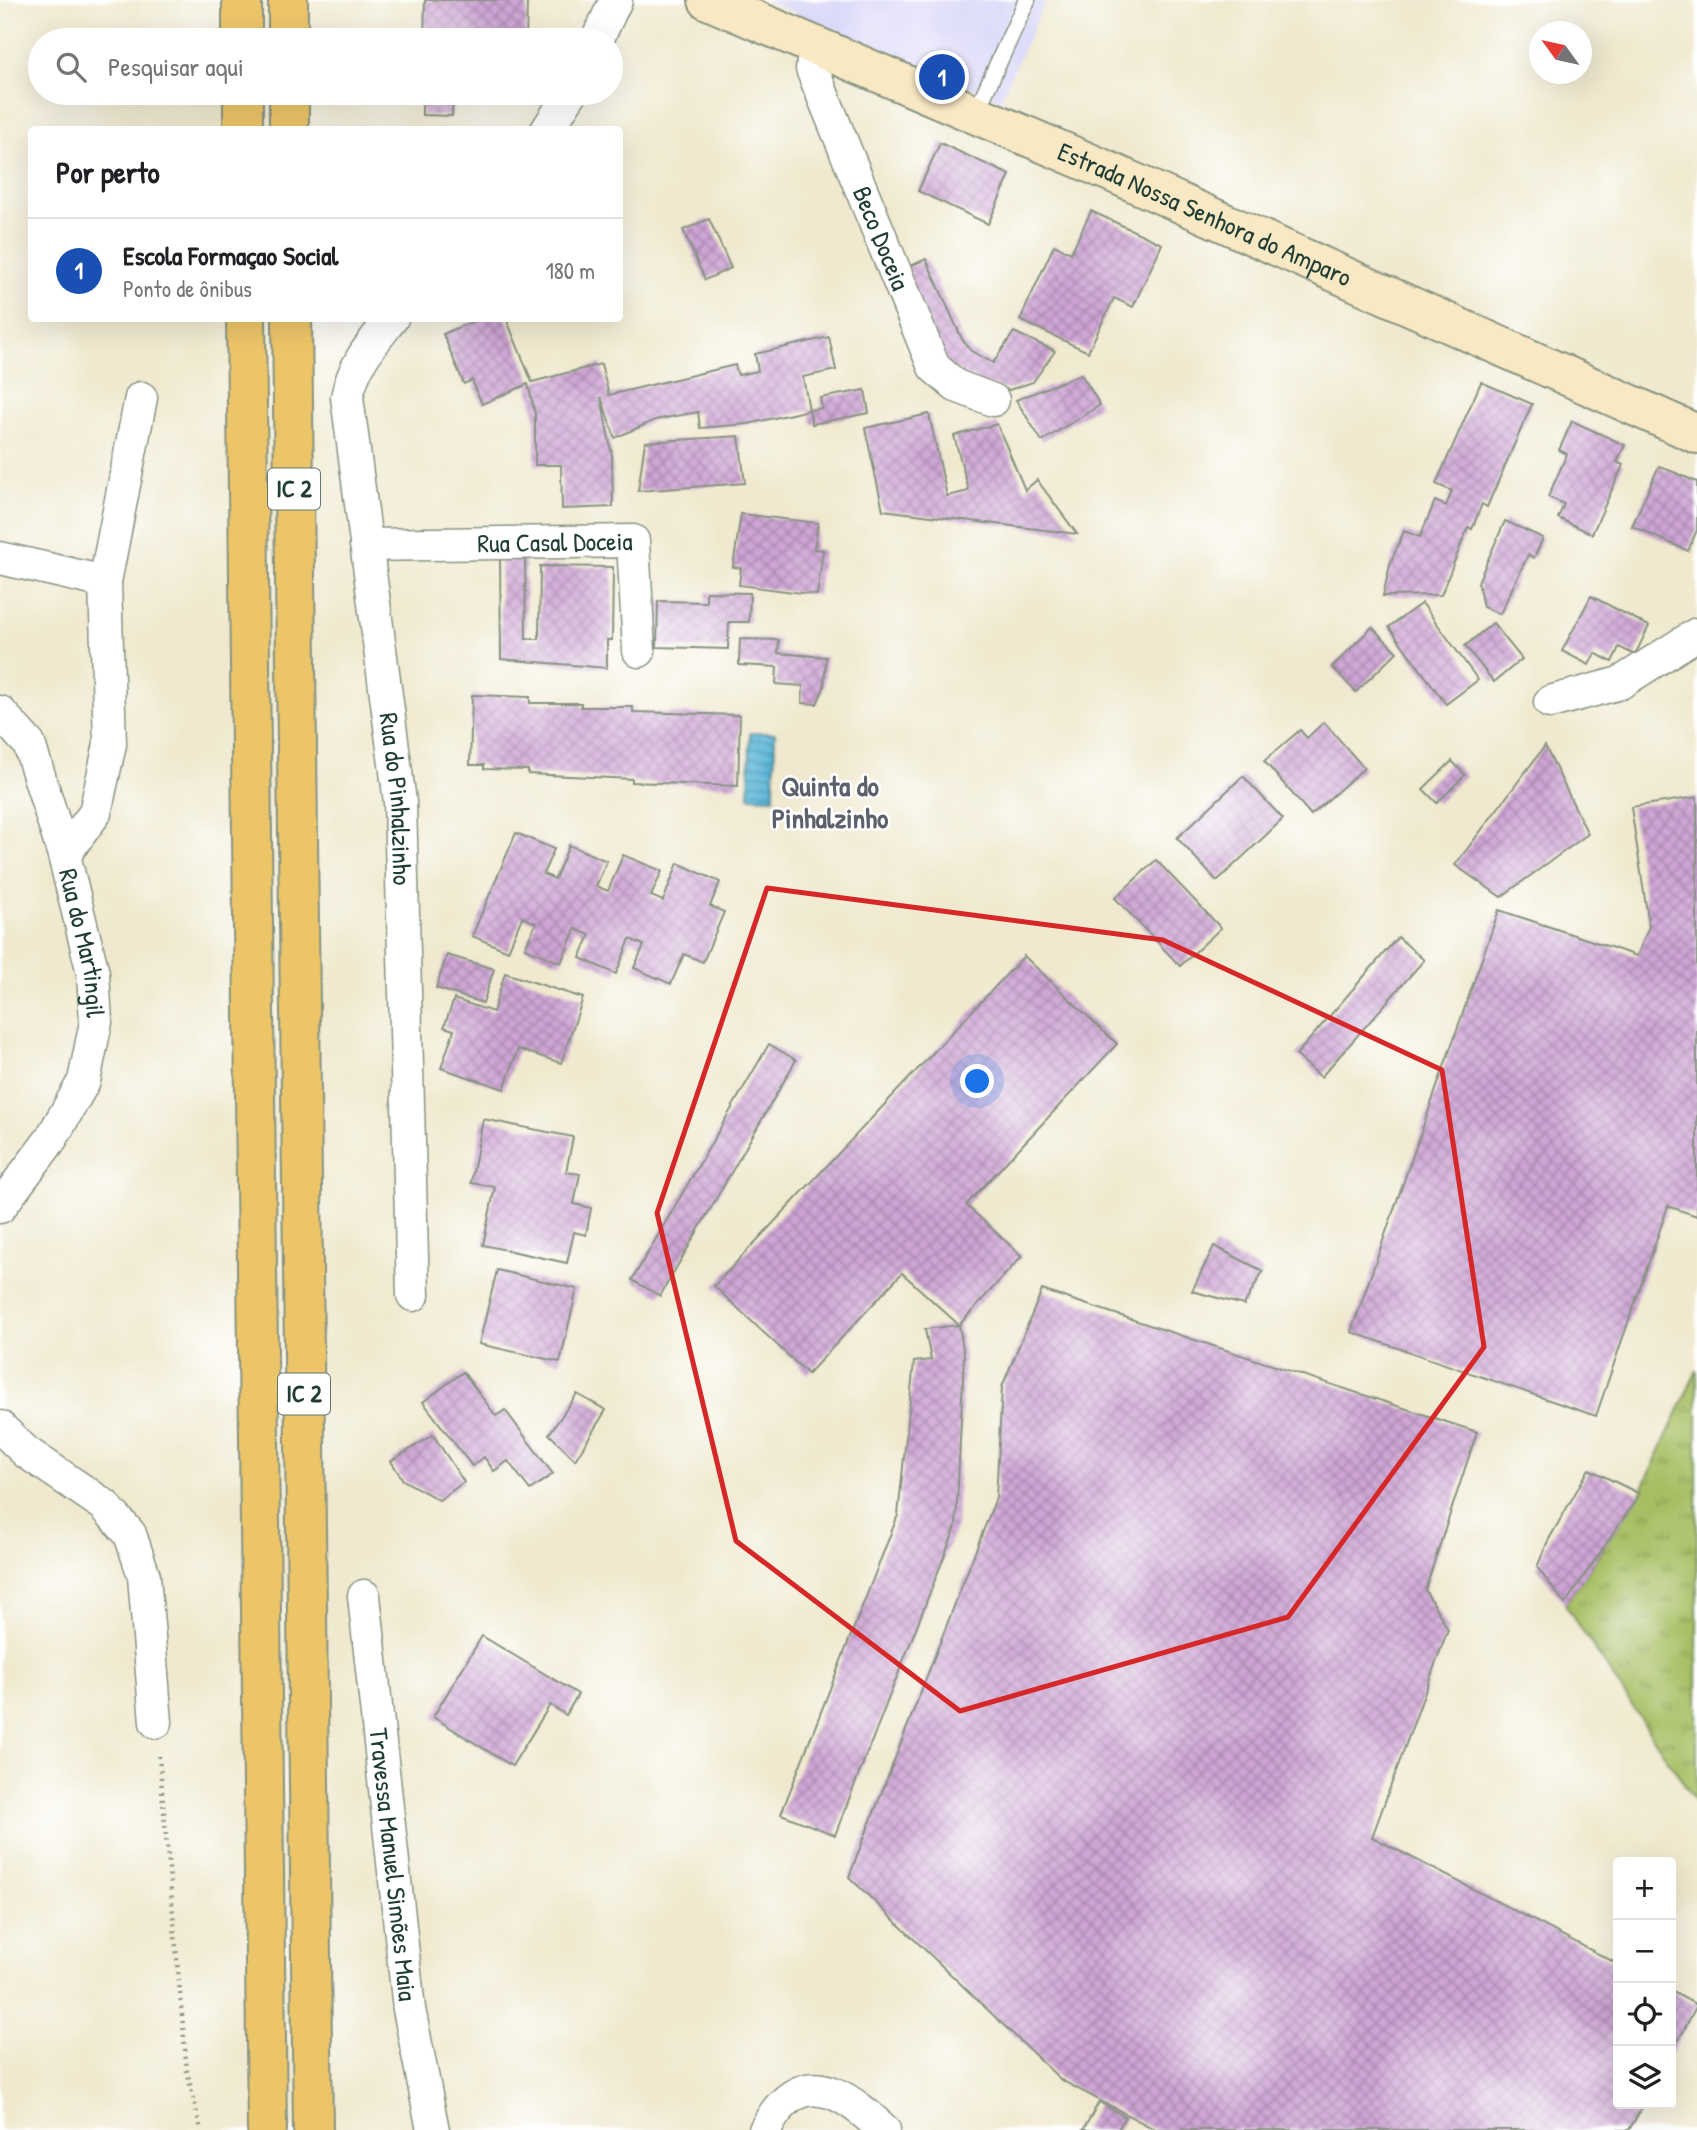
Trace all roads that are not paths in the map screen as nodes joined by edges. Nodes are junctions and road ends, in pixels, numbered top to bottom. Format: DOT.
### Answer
graph roads {
  1 [pos="242,0"];
  2 [pos="288,0"];
  3 [pos="616,0"];
  4 [pos="708,0"];
  5 [pos="1027,0"];
  6 [pos="242,28"];
  7 [pos="288,28"];
  8 [pos="603,28"];
  9 [pos="816,46"];
  10 [pos="243,105"];
  11 [pos="289,105"];
  12 [pos="563,105"];
  13 [pos="975,114"];
  14 [pos="243,126"];
  15 [pos="289,126"];
  16 [pos="550,126"];
  17 [pos="246,322"];
  18 [pos="292,322"];
  19 [pos="389,322"];
  20 [pos="141,398"];
  21 [pos="993,400"];
  22 [pos="1697,434"];
  23 [pos="366,545"];
  24 [pos="0,558"];
  25 [pos="105,582"];
  26 [pos="1697,634"];
  27 [pos="639,651"];
  28 [pos="1550,702"];
  29 [pos="0,712"];
  30 [pos="64,855"];
  31 [pos="0,1208"];
  32 [pos="414,1295"];
  33 [pos="0,1427"];
  34 [pos="364,1596"];
  35 [pos="156,1722"];
  36 [pos="267,2130"];
  37 [pos="313,2130"];
  38 [pos="433,2130"];
  39 [pos="765,2130"];
  40 [pos="884,2130"];
  1 -- 6 [label="highway"];
  2 -- 7 [label="highway"];
  3 -- 8 [label="street"];
  4 -- 9 [label="main road, Estrada Nossa Senhora do Amparo"];
  5 -- 13 [label="lane"];
  9 -- 13 [label="main road, Estrada Nossa Senhora do Amparo"];
  9 -- 21 [label="street, Beco Doceia"];
  10 -- 14 [label="highway"];
  11 -- 15 [label="highway"];
  12 -- 16 [label="street"];
  13 -- 22 [label="main road, Estrada Nossa Senhora do Amparo"];
  17 -- 36 [label="highway, IC 2"];
  18 -- 37 [label="highway, IC 2"];
  19 -- 23 [label="street, Rua do Pinhalzinho"];
  20 -- 25 [label="street"];
  23 -- 27 [label="street, Rua Casal Doceia"];
  23 -- 32 [label="street, Rua do Pinhalzinho"];
  24 -- 25 [label="street"];
  25 -- 30 [label="street"];
  26 -- 28 [label="street"];
  29 -- 30 [label="street, Rua do Martingil"];
  30 -- 31 [label="street, Rua do Martingil"];
  33 -- 35 [label="street"];
  34 -- 38 [label="street, Travessa Manuel Simões Maia"];
  39 -- 40 [label="street"];
}
